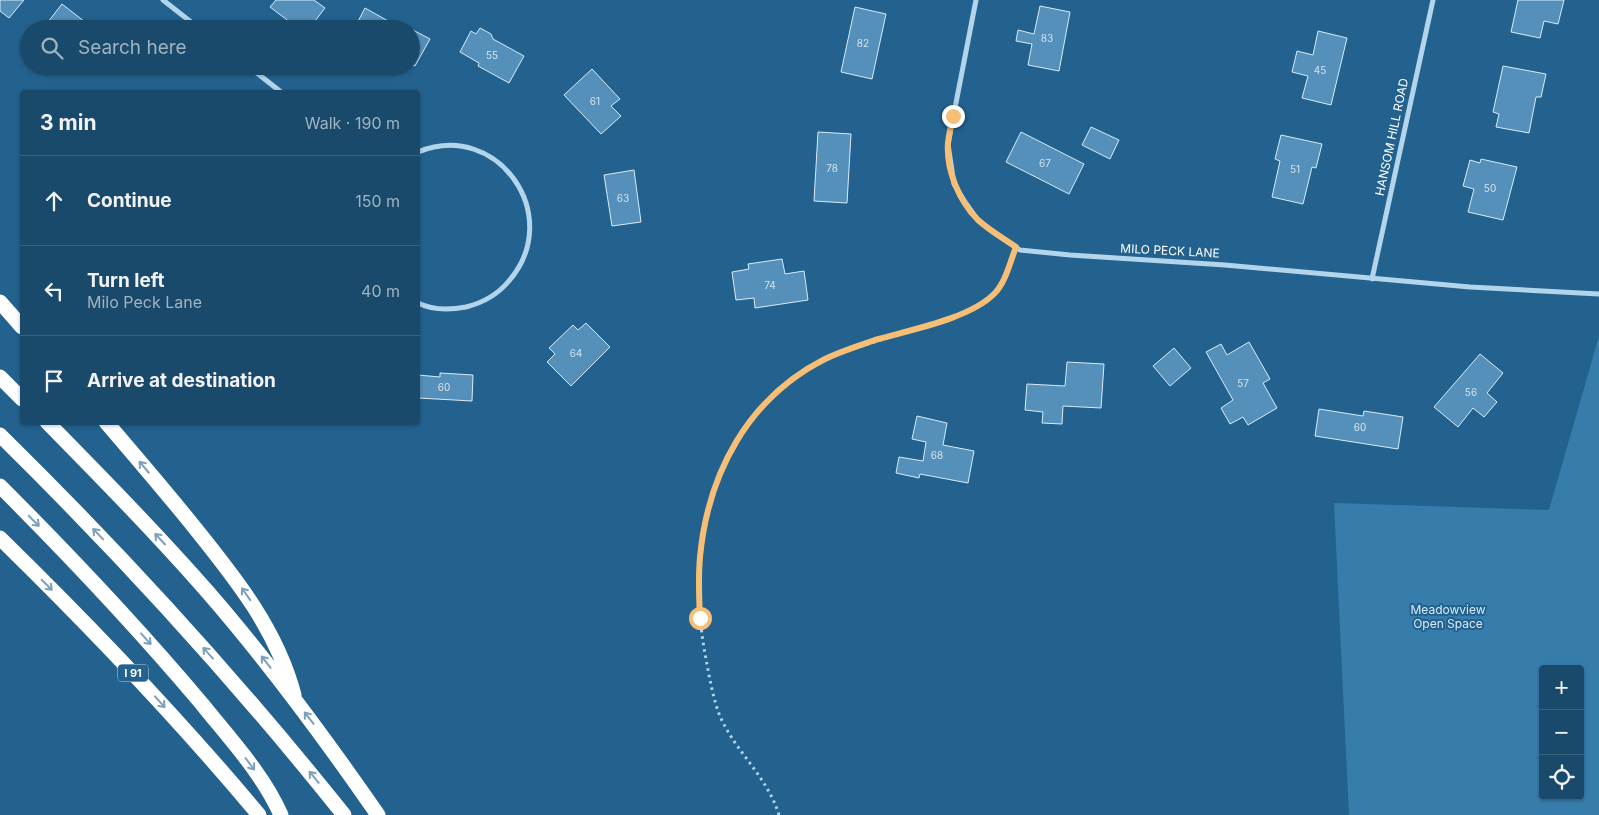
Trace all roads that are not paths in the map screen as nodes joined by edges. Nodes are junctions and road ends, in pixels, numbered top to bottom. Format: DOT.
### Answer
graph roads {
  1 [pos="163,0"];
  2 [pos="976,0"];
  3 [pos="1433,0"];
  4 [pos="189,20"];
  5 [pos="259,75"];
  6 [pos="278,90"];
  7 [pos="420,151"];
  8 [pos="1372,279"];
  9 [pos="1599,294"];
  10 [pos="0,302"];
  11 [pos="420,304"];
  12 [pos="20,325"];
  13 [pos="0,377"];
  14 [pos="20,397"];
  15 [pos="49,425"];
  16 [pos="109,425"];
  17 [pos="0,436"];
  18 [pos="0,486"];
  19 [pos="0,538"];
  20 [pos="295,701"];
  21 [pos="259,815"];
  22 [pos="281,815"];
  23 [pos="344,815"];
  24 [pos="378,815"];
  1 -- 4 [label="street"];
  2 -- 8 [label="street, MILO PECK LANE"];
  3 -- 8 [label="street, HANSOM HILL ROAD"];
  5 -- 6 [label="street"];
  7 -- 11 [label="street"];
  8 -- 9 [label="street, MILO PECK LANE"];
  10 -- 12 [label="highway"];
  13 -- 14 [label="highway"];
  20 -- 15 [label="highway, one-way"];
  20 -- 16 [label="highway, one-way"];
  23 -- 17 [label="highway, one-way"];
  18 -- 22 [label="highway, one-way"];
  19 -- 21 [label="highway, I 91, one-way"];
  24 -- 20 [label="highway, one-way"];
}
